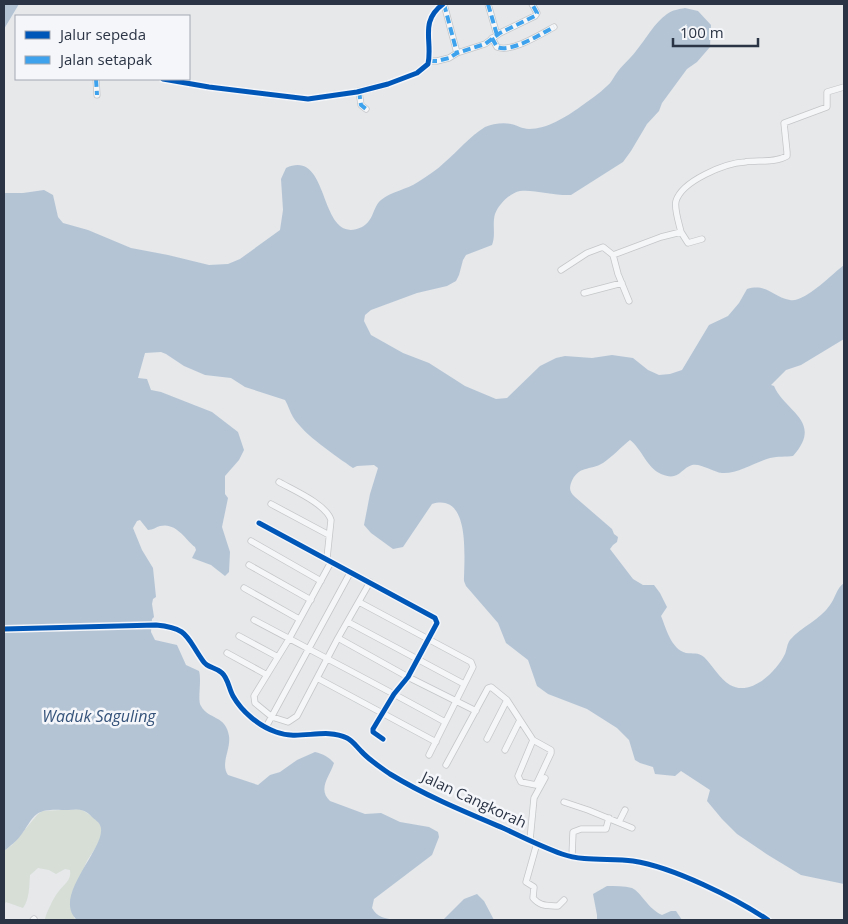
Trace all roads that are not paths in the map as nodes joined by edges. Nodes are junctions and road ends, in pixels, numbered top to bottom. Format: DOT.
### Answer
graph roads {
  1 [pos="443,4"];
  2 [pos="488,4"];
  3 [pos="532,4"];
  4 [pos="554,27"];
  5 [pos="495,37"];
  6 [pos="457,53"];
  7 [pos="429,61"];
  8 [pos="96,80"];
  9 [pos="169,80"];
  10 [pos="844,87"];
  11 [pos="359,91"];
  12 [pos="97,95"];
  13 [pos="366,108"];
  14 [pos="681,232"];
  15 [pos="702,239"];
  16 [pos="613,256"];
  17 [pos="561,270"];
  18 [pos="622,283"];
  19 [pos="584,293"];
  20 [pos="629,301"];
  21 [pos="279,482"];
  22 [pos="271,504"];
  23 [pos="259,523"];
  24 [pos="329,535"];
  25 [pos="251,541"];
  26 [pos="329,560"];
  27 [pos="249,566"];
  28 [pos="350,573"];
  29 [pos="321,581"];
  30 [pos="370,582"];
  31 [pos="244,588"];
  32 [pos="311,600"];
  33 [pos="359,602"];
  34 [pos="299,619"];
  35 [pos="254,620"];
  36 [pos="348,622"];
  37 [pos="4,629"];
  38 [pos="239,636"];
  39 [pos="338,638"];
  40 [pos="290,639"];
  41 [pos="428,640"];
  42 [pos="308,648"];
  43 [pos="227,653"];
  44 [pos="278,657"];
  45 [pos="417,659"];
  46 [pos="327,660"];
  47 [pos="267,676"];
  48 [pos="408,677"];
  49 [pos="317,678"];
  50 [pos="464,684"];
  51 [pos="394,694"];
  52 [pos="456,700"];
  53 [pos="507,700"];
  54 [pos="476,711"];
  55 [pos="383,713"];
  56 [pos="272,717"];
  57 [pos="520,720"];
  58 [pos="445,722"];
  59 [pos="266,727"];
  60 [pos="382,739"];
  61 [pos="487,739"];
  62 [pos="533,740"];
  63 [pos="436,742"];
  64 [pos="504,750"];
  65 [pos="429,755"];
  66 [pos="446,765"];
  67 [pos="545,778"];
  68 [pos="564,802"];
  69 [pos="624,810"];
  70 [pos="609,818"];
  71 [pos="619,822"];
  72 [pos="632,828"];
  73 [pos="530,840"];
  74 [pos="537,843"];
  75 [pos="572,856"];
  76 [pos="564,900"];
  77 [pos="768,920"];
  1 -- 6 [label="street"];
  1 -- 7 [label="street"];
  2 -- 5 [label="street"];
  3 -- 5 [label="street"];
  4 -- 5 [label="street"];
  5 -- 6 [label="street"];
  6 -- 7 [label="street"];
  7 -- 11 [label="street"];
  8 -- 12 [label="street"];
  9 -- 11 [label="street"];
  10 -- 14 [label="street"];
  11 -- 13 [label="street"];
  14 -- 15 [label="street"];
  14 -- 16 [label="street"];
  16 -- 17 [label="street"];
  16 -- 18 [label="street"];
  18 -- 19 [label="street"];
  18 -- 20 [label="street"];
  21 -- 24 [label="street"];
  22 -- 24 [label="street"];
  23 -- 26 [label="street"];
  24 -- 26 [label="street"];
  25 -- 29 [label="street"];
  26 -- 28 [label="street"];
  26 -- 29 [label="street"];
  27 -- 32 [label="street"];
  28 -- 30 [label="street"];
  28 -- 42 [label="street"];
  29 -- 32 [label="street"];
  30 -- 33 [label="street"];
  30 -- 41 [label="street"];
  31 -- 34 [label="street"];
  32 -- 34 [label="street"];
  33 -- 36 [label="street"];
  33 -- 41 [label="street"];
  34 -- 40 [label="street"];
  35 -- 40 [label="street"];
  36 -- 39 [label="street"];
  36 -- 45 [label="street"];
  37 -- 59 [label="street, Jalan Cangkorah"];
  38 -- 44 [label="street"];
  39 -- 46 [label="street"];
  39 -- 48 [label="street"];
  40 -- 42 [label="street"];
  40 -- 44 [label="street"];
  41 -- 45 [label="street"];
  41 -- 50 [label="street"];
  42 -- 46 [label="street"];
  42 -- 56 [label="street"];
  43 -- 47 [label="street"];
  44 -- 47 [label="street"];
  45 -- 48 [label="street"];
  45 -- 50 [label="street"];
  46 -- 49 [label="street"];
  46 -- 51 [label="street"];
  47 -- 56 [label="street"];
  48 -- 51 [label="street"];
  48 -- 52 [label="street"];
  49 -- 55 [label="street"];
  49 -- 56 [label="street"];
  50 -- 52 [label="street"];
  51 -- 55 [label="street"];
  51 -- 58 [label="street"];
  52 -- 54 [label="street"];
  52 -- 58 [label="street"];
  53 -- 54 [label="street"];
  53 -- 57 [label="street"];
  53 -- 61 [label="street"];
  54 -- 66 [label="street"];
  55 -- 60 [label="street"];
  55 -- 63 [label="street"];
  56 -- 59 [label="street"];
  57 -- 62 [label="street"];
  57 -- 64 [label="street"];
  58 -- 63 [label="street"];
  59 -- 73 [label="street, Jalan Cangkorah"];
  62 -- 62 [label="street"];
  63 -- 65 [label="street"];
  67 -- 73 [label="street"];
  68 -- 70 [label="street"];
  69 -- 71 [label="street"];
  70 -- 71 [label="street"];
  70 -- 75 [label="street"];
  71 -- 72 [label="street"];
  73 -- 74 [label="street, Jalan Cangkorah"];
  74 -- 75 [label="street, Jalan Cangkorah"];
  74 -- 76 [label="street"];
  75 -- 77 [label="street, Jalan Cangkorah"];
}
